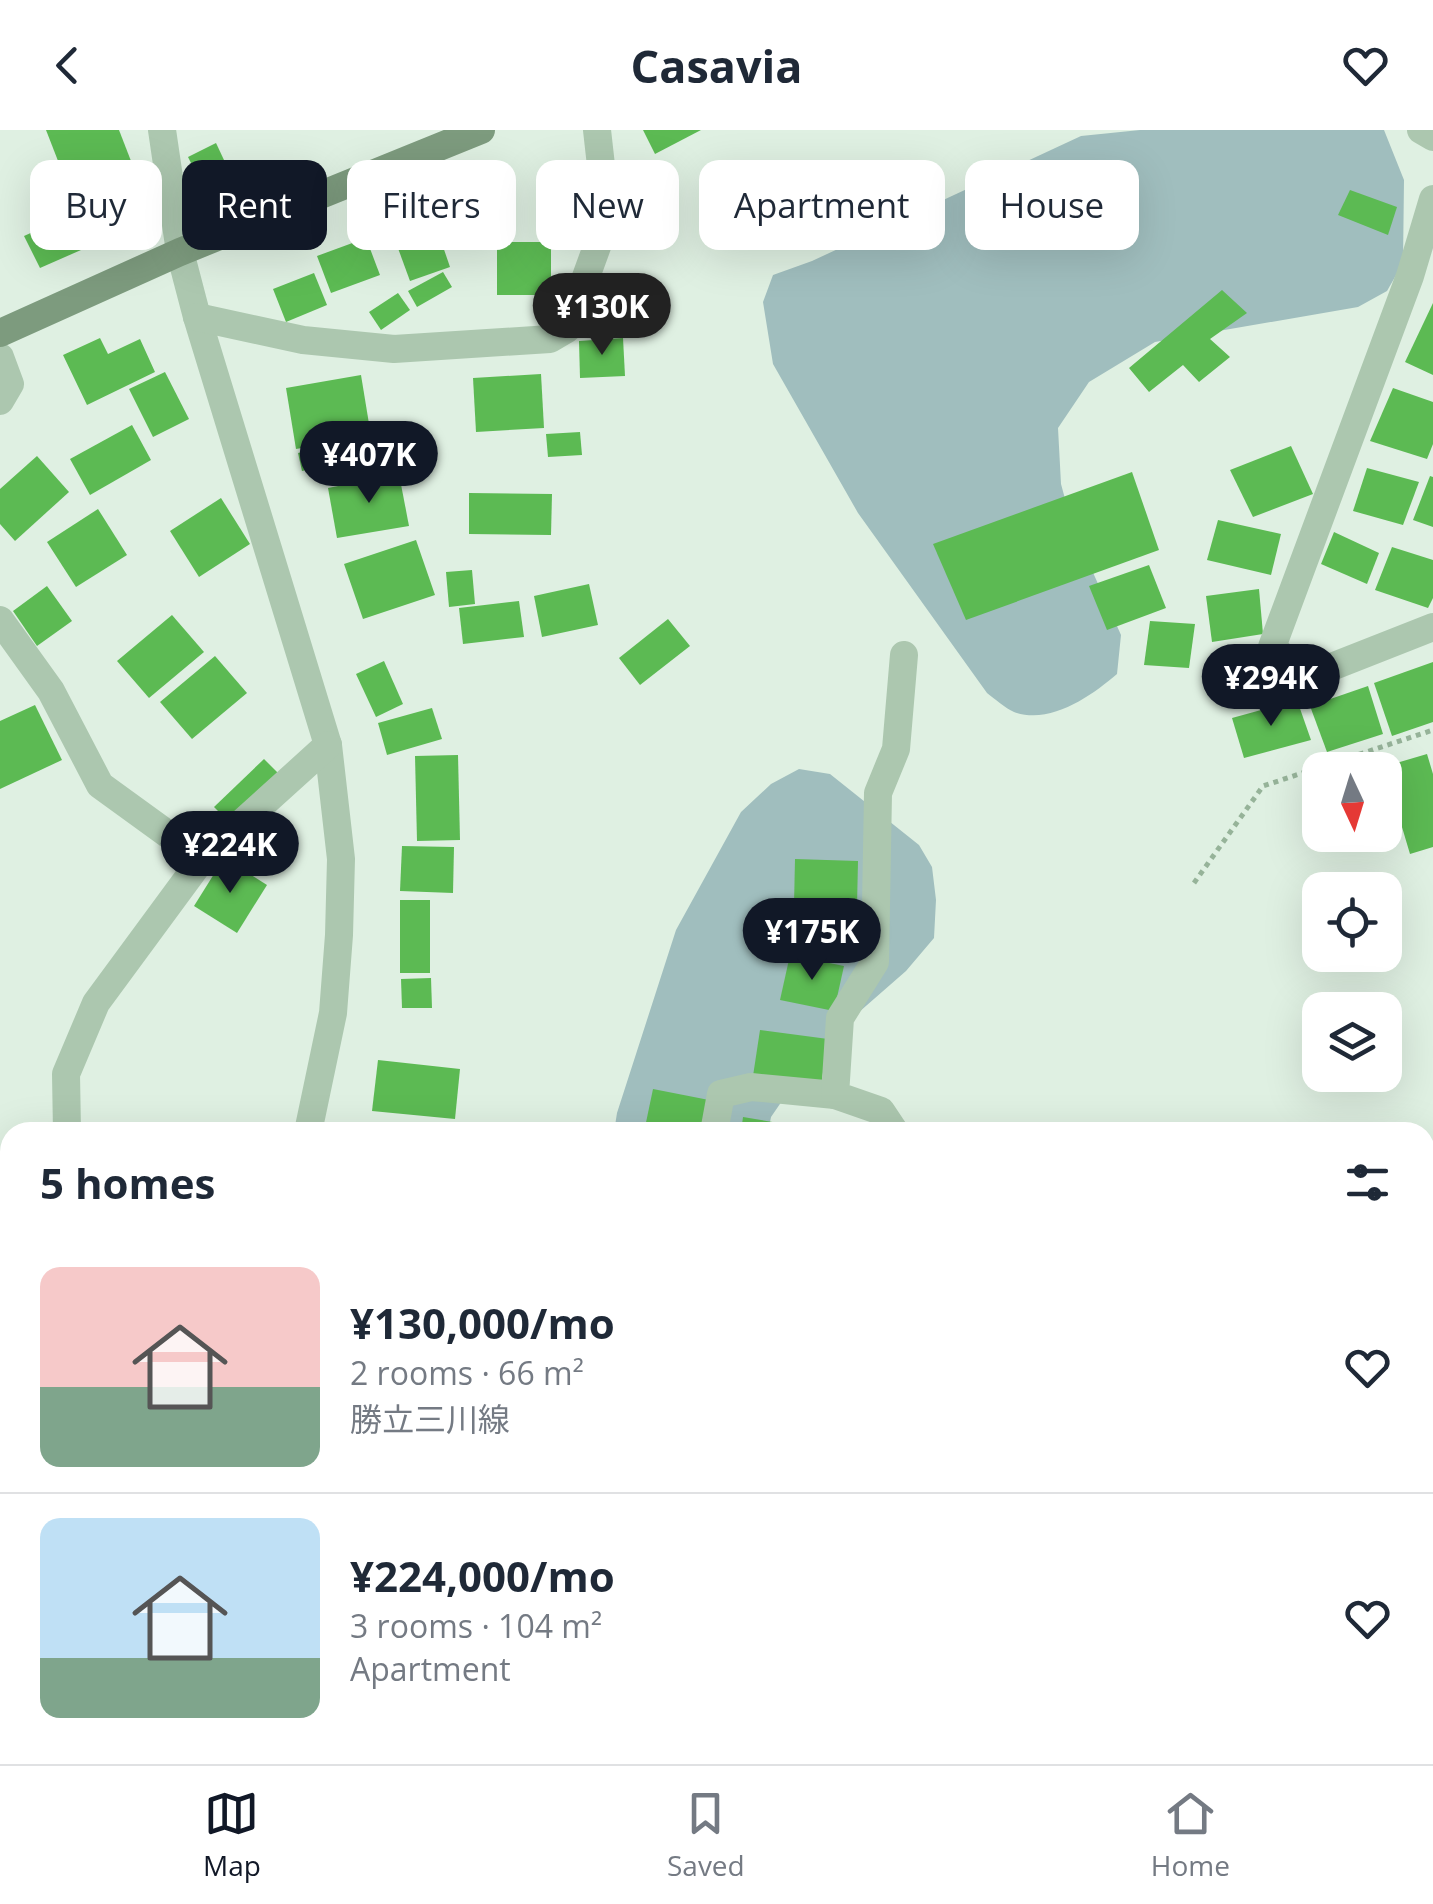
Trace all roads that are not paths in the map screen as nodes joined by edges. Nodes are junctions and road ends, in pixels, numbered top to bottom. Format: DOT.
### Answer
graph roads {
  1 [pos="162,130"];
  2 [pos="481,130"];
  3 [pos="598,130"];
  4 [pos="1422,130"];
  5 [pos="1433,138"];
  6 [pos="1433,198"];
  7 [pos="180,252"];
  8 [pos="1422,280"];
  9 [pos="197,318"];
  10 [pos="0,333"];
  11 [pos="0,357"];
  12 [pos="0,401"];
  13 [pos="0,620"];
  14 [pos="1433,628"];
  15 [pos="904,655"];
  16 [pos="328,745"];
  17 [pos="202,859"];
  18 [pos="834,1096"];
  19 [pos="67,1122"];
  20 [pos="310,1122"];
  21 [pos="716,1122"];
  22 [pos="888,1122"];
  1 -- 7 [label="street"];
  2 -- 7 [label="main road"];
  3 -- 9 [label="street"];
  4 -- 5 [label="street"];
  6 -- 8 [label="street"];
  7 -- 9 [label="street"];
  7 -- 10 [label="main road"];
  8 -- 14 [label="street"];
  9 -- 16 [label="street"];
  11 -- 12 [label="street"];
  13 -- 17 [label="street"];
  15 -- 18 [label="street"];
  16 -- 17 [label="street"];
  16 -- 20 [label="street"];
  17 -- 19 [label="street"];
  18 -- 21 [label="street"];
  18 -- 22 [label="street"];
}
